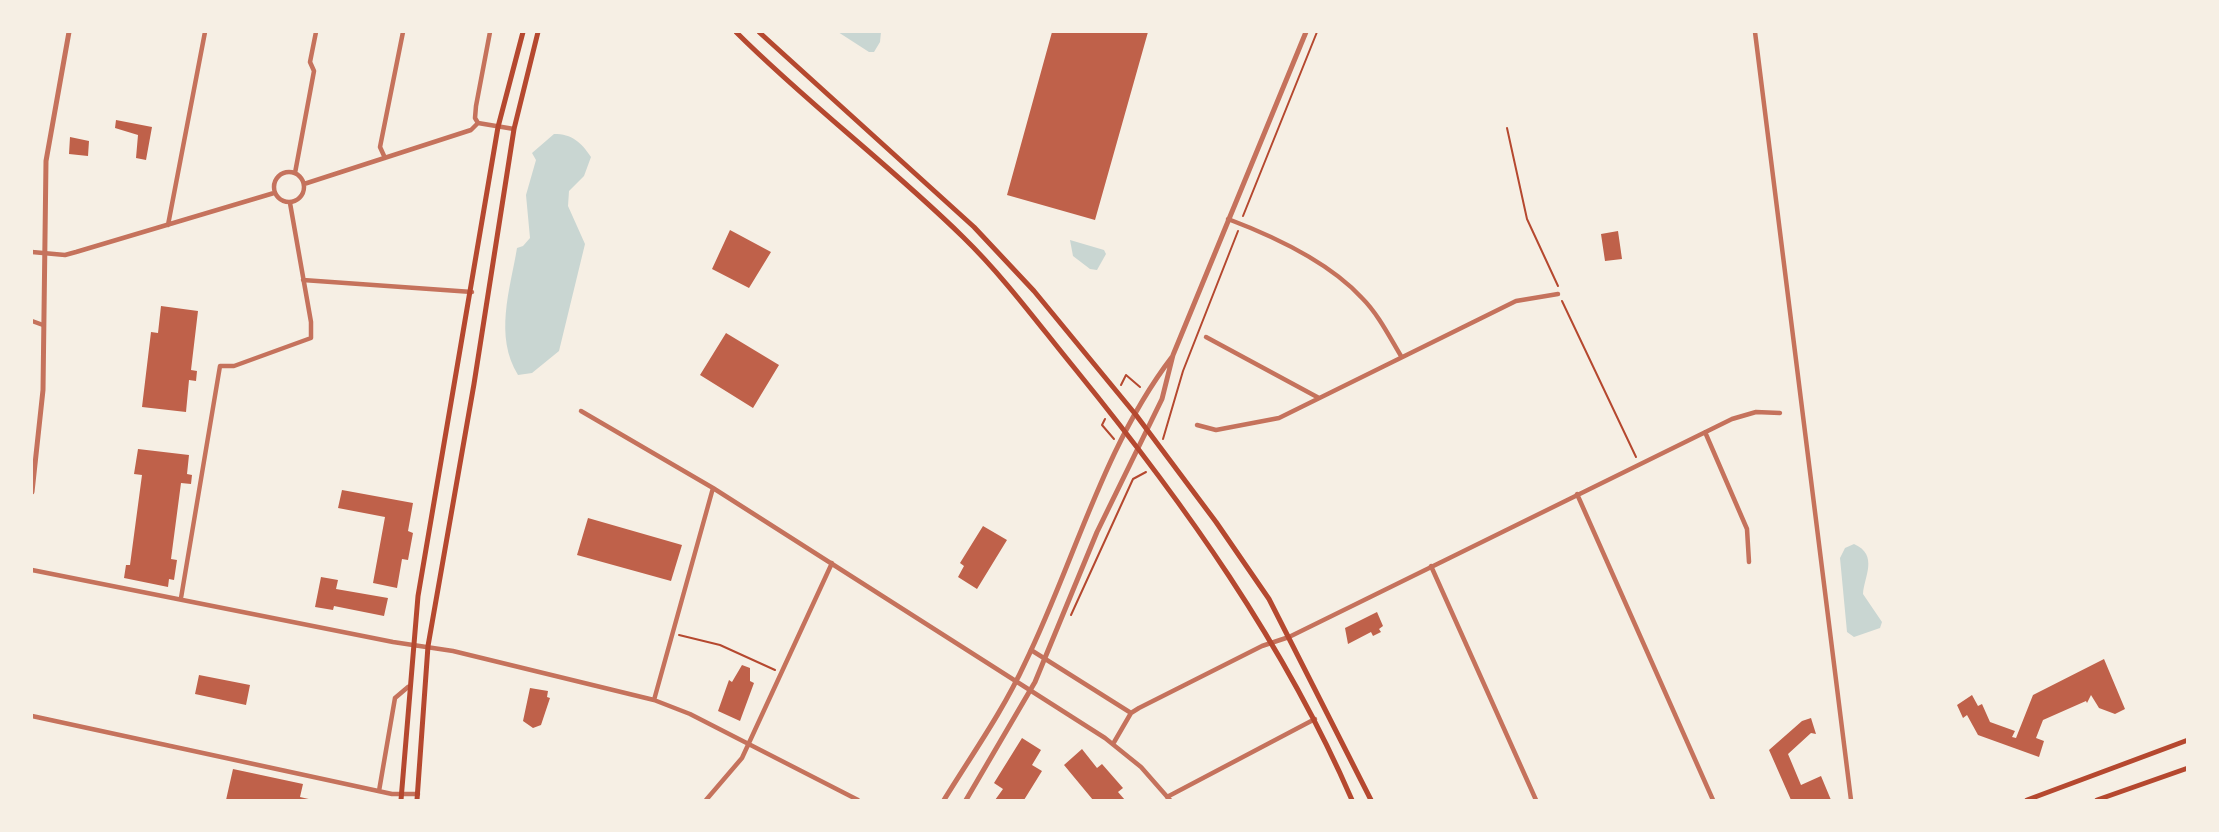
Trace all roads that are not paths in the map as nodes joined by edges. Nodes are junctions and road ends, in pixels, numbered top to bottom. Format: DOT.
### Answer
graph roads {
  1 [pos="69,32"];
  2 [pos="205,32"];
  3 [pos="316,32"];
  4 [pos="403,32"];
  5 [pos="490,32"];
  6 [pos="523,32"];
  7 [pos="538,32"];
  8 [pos="736,32"];
  9 [pos="759,32"];
  10 [pos="1306,32"];
  11 [pos="1755,32"];
  12 [pos="478,123"];
  13 [pos="498,127"];
  14 [pos="514,129"];
  15 [pos="386,158"];
  16 [pos="295,173"];
  17 [pos="304,184"];
  18 [pos="274,193"];
  19 [pos="290,203"];
  20 [pos="1228,219"];
  21 [pos="168,225"];
  22 [pos="32,252"];
  23 [pos="44,253"];
  24 [pos="303,280"];
  25 [pos="472,292"];
  26 [pos="1558,293"];
  27 [pos="32,321"];
  28 [pos="43,325"];
  29 [pos="1206,337"];
  30 [pos="1174,355"];
  31 [pos="1401,355"];
  32 [pos="1320,398"];
  33 [pos="581,411"];
  34 [pos="1780,413"];
  35 [pos="1136,415"];
  36 [pos="1197,425"];
  37 [pos="1146,429"];
  38 [pos="1705,432"];
  39 [pos="1126,433"];
  40 [pos="1137,447"];
  41 [pos="713,488"];
  42 [pos="32,492"];
  43 [pos="1577,494"];
  44 [pos="1749,562"];
  45 [pos="832,563"];
  46 [pos="1431,566"];
  47 [pos="32,570"];
  48 [pos="181,598"];
  49 [pos="1289,637"];
  50 [pos="1272,642"];
  51 [pos="412,644"];
  52 [pos="428,646"];
  53 [pos="1031,650"];
  54 [pos="1045,657"];
  55 [pos="1016,681"];
  56 [pos="408,687"];
  57 [pos="1031,690"];
  58 [pos="653,699"];
  59 [pos="1131,713"];
  60 [pos="32,716"];
  61 [pos="1315,719"];
  62 [pos="2188,740"];
  63 [pos="749,744"];
  64 [pos="1113,744"];
  65 [pos="2188,768"];
  66 [pos="379,791"];
  67 [pos="401,797"];
  68 [pos="418,797"];
  69 [pos="1168,799"];
  70 [pos="706,800"];
  71 [pos="858,800"];
  72 [pos="944,800"];
  73 [pos="966,800"];
  74 [pos="1352,800"];
  75 [pos="1371,800"];
  76 [pos="1536,800"];
  77 [pos="1713,800"];
  78 [pos="1851,800"];
  79 [pos="2027,800"];
  80 [pos="2097,800"];
  1 -- 23 [label="street"];
  2 -- 21 [label="street"];
  3 -- 16 [label="street"];
  4 -- 15 [label="street"];
  5 -- 12 [label="street"];
  6 -- 13 [label="main road"];
  7 -- 14 [label="main road"];
  8 -- 39 [label="main road"];
  9 -- 35 [label="main road"];
  10 -- 20 [label="street"];
  11 -- 78 [label="street"];
  12 -- 13 [label="street"];
  12 -- 15 [label="street"];
  13 -- 14 [label="street"];
  13 -- 25 [label="main road"];
  14 -- 52 [label="main road"];
  15 -- 17 [label="street"];
  16 -- 17 [label="street"];
  16 -- 18 [label="street"];
  17 -- 19 [label="street"];
  18 -- 19 [label="street"];
  18 -- 21 [label="street"];
  19 -- 24 [label="street"];
  20 -- 30 [label="street"];
  20 -- 31 [label="street"];
  21 -- 23 [label="street"];
  22 -- 23 [label="street"];
  23 -- 28 [label="street"];
  24 -- 25 [label="street"];
  24 -- 48 [label="street"];
  25 -- 51 [label="main road"];
  26 -- 31 [label="street"];
  27 -- 28 [label="street"];
  28 -- 42 [label="street"];
  29 -- 32 [label="street"];
  30 -- 35 [label="street"];
  30 -- 37 [label="street"];
  31 -- 32 [label="street"];
  32 -- 36 [label="street"];
  33 -- 41 [label="street"];
  34 -- 38 [label="street"];
  35 -- 37 [label="main road"];
  35 -- 39 [label="street"];
  37 -- 40 [label="street"];
  37 -- 49 [label="main road"];
  38 -- 43 [label="street"];
  38 -- 44 [label="street"];
  39 -- 40 [label="main road"];
  39 -- 53 [label="street"];
  40 -- 50 [label="main road"];
  40 -- 54 [label="street"];
  41 -- 45 [label="street"];
  41 -- 58 [label="street"];
  43 -- 46 [label="street"];
  43 -- 77 [label="street"];
  45 -- 55 [label="street"];
  45 -- 63 [label="street"];
  46 -- 49 [label="street"];
  46 -- 76 [label="street"];
  47 -- 48 [label="street"];
  48 -- 51 [label="street"];
  49 -- 50 [label="street"];
  49 -- 75 [label="main road"];
  50 -- 59 [label="street"];
  50 -- 61 [label="main road"];
  51 -- 52 [label="street"];
  51 -- 56 [label="main road"];
  52 -- 58 [label="street"];
  52 -- 68 [label="main road"];
  53 -- 54 [label="street"];
  53 -- 55 [label="street"];
  54 -- 57 [label="street"];
  54 -- 59 [label="street"];
  55 -- 57 [label="street"];
  55 -- 72 [label="street"];
  56 -- 66 [label="street"];
  56 -- 67 [label="main road"];
  57 -- 64 [label="street"];
  57 -- 73 [label="street"];
  58 -- 63 [label="street"];
  59 -- 64 [label="street"];
  60 -- 66 [label="street"];
  61 -- 69 [label="street"];
  61 -- 74 [label="main road"];
  62 -- 79 [label="main road"];
  63 -- 70 [label="street"];
  63 -- 71 [label="street"];
  64 -- 69 [label="street"];
  65 -- 80 [label="main road"];
  66 -- 67 [label="street"];
  67 -- 68 [label="street"];
}
